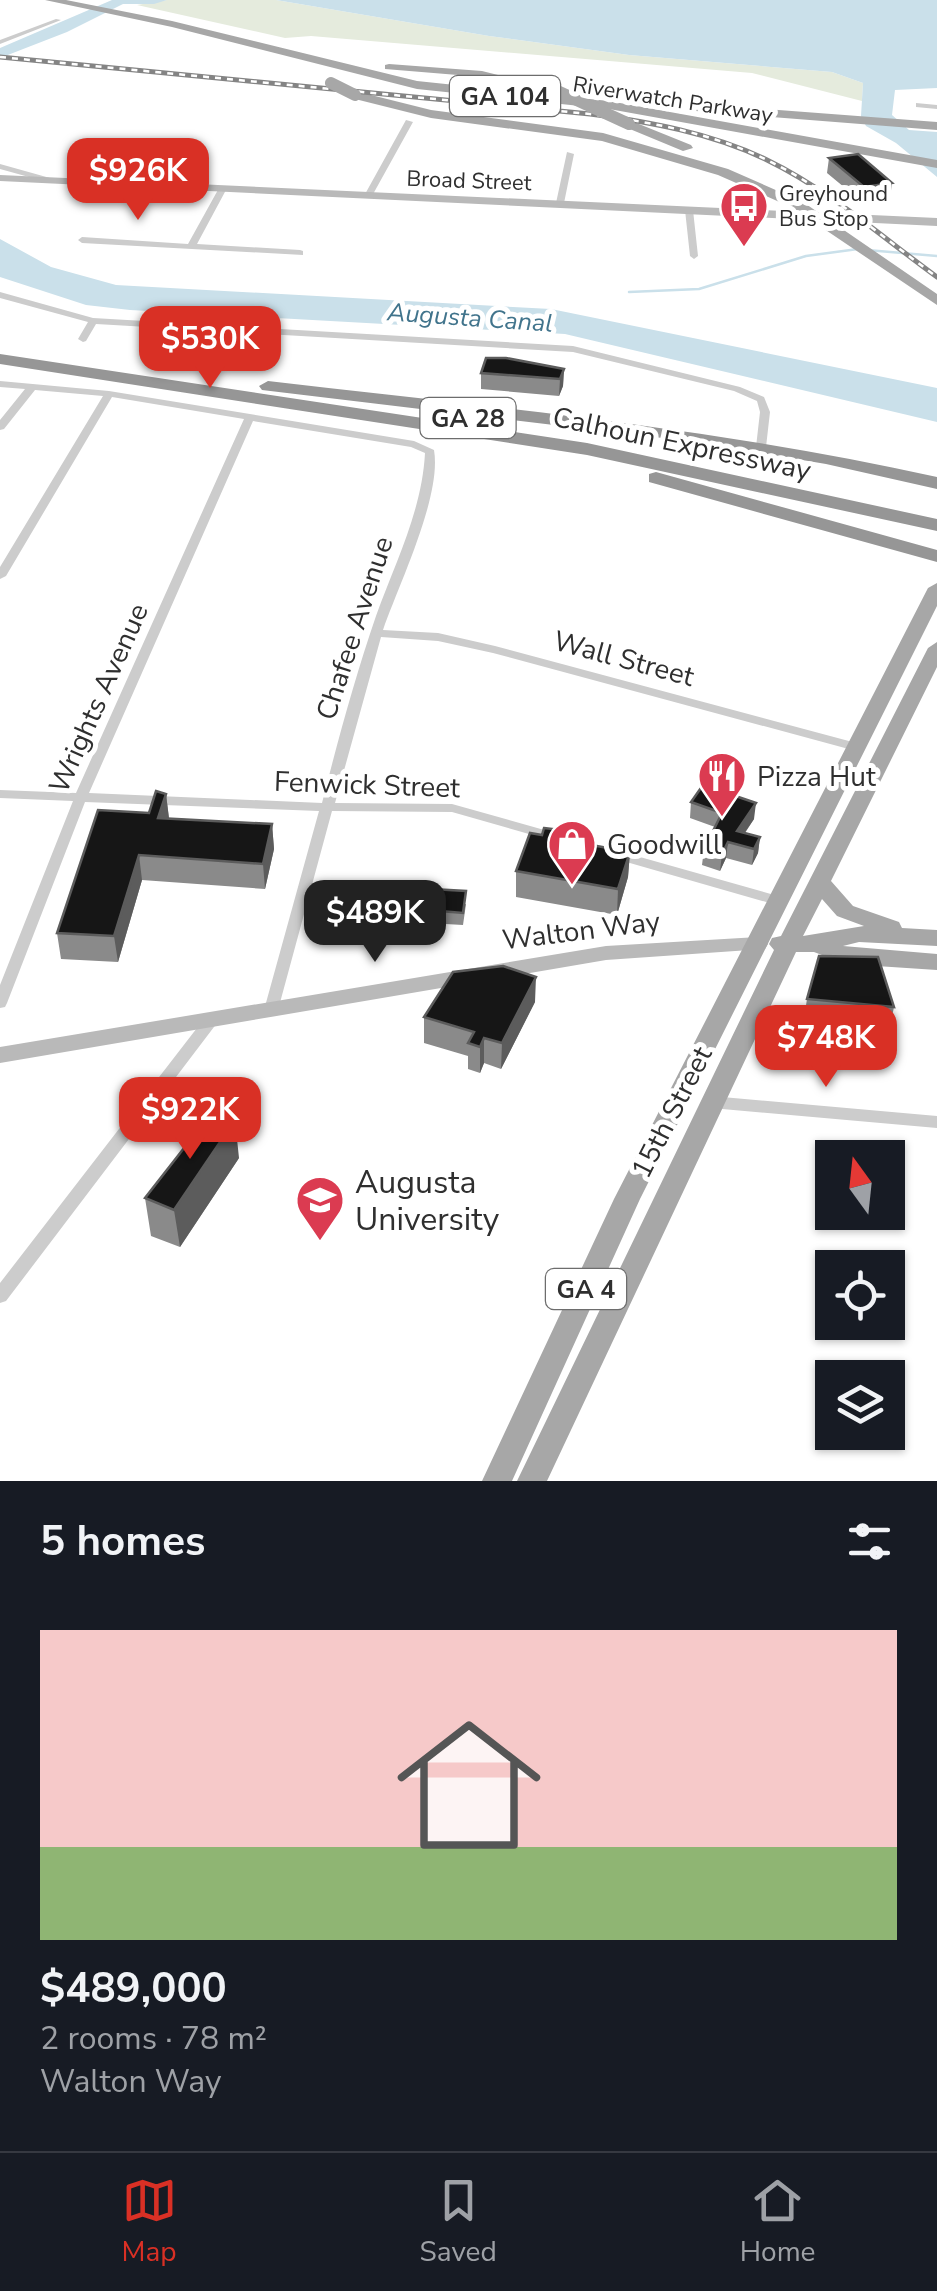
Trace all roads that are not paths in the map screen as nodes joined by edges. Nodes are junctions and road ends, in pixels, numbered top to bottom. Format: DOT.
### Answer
graph roads {
  1 [pos="74,0"];
  2 [pos="56,1"];
  3 [pos="148,17"];
  4 [pos="58,20"];
  5 [pos="172,24"];
  6 [pos="0,42"];
  7 [pos="284,47"];
  8 [pos="919,105"];
  9 [pos="937,107"];
  10 [pos="408,122"];
  11 [pos="937,126"];
  12 [pos="570,154"];
  13 [pos="937,164"];
  14 [pos="0,166"];
  15 [pos="0,178"];
  16 [pos="47,180"];
  17 [pos="222,190"];
  18 [pos="368,196"];
  19 [pos="560,203"];
  20 [pos="689,210"];
  21 [pos="813,216"];
  22 [pos="834,218"];
  23 [pos="937,222"];
  24 [pos="851,238"];
  25 [pos="82,240"];
  26 [pos="192,245"];
  27 [pos="300,254"];
  28 [pos="694,256"];
  29 [pos="0,294"];
  30 [pos="937,301"];
  31 [pos="93,321"];
  32 [pos="171,326"];
  33 [pos="230,330"];
  34 [pos="82,339"];
  35 [pos="0,346"];
  36 [pos="150,355"];
  37 [pos="0,359"];
  38 [pos="210,360"];
  39 [pos="218,380"];
  40 [pos="0,384"];
  41 [pos="34,386"];
  42 [pos="108,394"];
  43 [pos="250,417"];
  44 [pos="0,427"];
  45 [pos="454,429"];
  46 [pos="760,447"];
  47 [pos="937,480"];
  48 [pos="933,518"];
  49 [pos="901,543"];
  50 [pos="937,544"];
  51 [pos="937,556"];
  52 [pos="0,576"];
  53 [pos="937,588"];
  54 [pos="376,633"];
  55 [pos="937,648"];
  56 [pos="856,747"];
  57 [pos="0,794"];
  58 [pos="80,799"];
  59 [pos="325,807"];
  60 [pos="820,882"];
  61 [pos="780,901"];
  62 [pos="937,937"];
  63 [pos="758,944"];
  64 [pos="788,944"];
  65 [pos="816,944"];
  66 [pos="937,962"];
  67 [pos="0,1003"];
  68 [pos="272,1010"];
  69 [pos="212,1020"];
  70 [pos="0,1055"];
  71 [pos="711,1102"];
  72 [pos="937,1122"];
  73 [pos="0,1296"];
  74 [pos="497,1481"];
  75 [pos="532,1481"];
  1 -- 3 [label="main road, Riverwatch Parkway / GA 104"];
  2 -- 3 [label="main road, Riverwatch Parkway / GA 104"];
  3 -- 5 [label="main road, Riverwatch Parkway / GA 104"];
  3 -- 7 [label="main road, Riverwatch Parkway / GA 104"];
  4 -- 6 [label="street"];
  5 -- 13 [label="main road, Riverwatch Parkway / GA 104"];
  5 -- 21 [label="main road, bridge"];
  7 -- 11 [label="main road, Riverwatch Parkway / GA 104"];
  7 -- 22 [label="main road, bridge"];
  8 -- 9 [label="street"];
  10 -- 18 [label="street"];
  12 -- 19 [label="street"];
  14 -- 16 [label="street"];
  15 -- 16 [label="main road, Broad Street"];
  16 -- 17 [label="main road, Broad Street"];
  17 -- 18 [label="main road, Broad Street"];
  17 -- 26 [label="street"];
  18 -- 19 [label="main road, Broad Street"];
  19 -- 20 [label="main road, Broad Street"];
  20 -- 21 [label="main road, Broad Street"];
  20 -- 28 [label="street"];
  21 -- 22 [label="main road, Broad Street"];
  21 -- 24 [label="main road"];
  22 -- 23 [label="main road, Broad Street"];
  22 -- 24 [label="main road"];
  24 -- 30 [label="main road"];
  25 -- 26 [label="street"];
  26 -- 27 [label="street"];
  29 -- 31 [label="street"];
  31 -- 32 [label="street"];
  31 -- 34 [label="street"];
  32 -- 33 [label="street"];
  32 -- 36 [label="street"];
  33 -- 38 [label="street"];
  33 -- 46 [label="street"];
  35 -- 39 [label="highway, Calhoun Expressway / GA 28"];
  37 -- 45 [label="highway, Calhoun Expressway / GA 28"];
  39 -- 46 [label="highway"];
  39 -- 48 [label="highway, Calhoun Expressway / GA 28"];
  40 -- 41 [label="street"];
  41 -- 42 [label="street"];
  41 -- 44 [label="street"];
  42 -- 43 [label="street"];
  42 -- 52 [label="street"];
  43 -- 54 [label="street, Chafee Avenue"];
  43 -- 58 [label="street, Wrights Avenue"];
  45 -- 48 [label="highway, Calhoun Expressway / GA 28"];
  45 -- 49 [label="highway"];
  46 -- 47 [label="highway"];
  49 -- 50 [label="highway"];
  49 -- 51 [label="highway"];
  53 -- 56 [label="main road, 15th Street"];
  54 -- 56 [label="street, Wall Street"];
  54 -- 59 [label="street, Chafee Avenue"];
  55 -- 60 [label="main road, 15th Street"];
  56 -- 61 [label="main road, 15th Street"];
  57 -- 58 [label="street, Fenwick Street"];
  58 -- 59 [label="street, Fenwick Street"];
  58 -- 67 [label="street, Wrights Avenue"];
  59 -- 61 [label="street, Fenwick Street"];
  59 -- 68 [label="street, Chafee Avenue"];
  60 -- 62 [label="main road"];
  60 -- 64 [label="main road, 15th Street"];
  61 -- 63 [label="main road, 15th Street"];
  62 -- 65 [label="main road, Walton Way"];
  63 -- 64 [label="main road, Walton Way"];
  63 -- 68 [label="main road, Walton Way"];
  63 -- 74 [label="main road, 15th Street / GA 4"];
  64 -- 65 [label="main road, Walton Way"];
  64 -- 71 [label="main road, 15th Street / GA 4"];
  65 -- 66 [label="main road, Walton Way"];
  68 -- 69 [label="main road, Walton Way"];
  69 -- 70 [label="main road, Walton Way"];
  69 -- 73 [label="street"];
  71 -- 72 [label="street"];
  71 -- 75 [label="main road, 15th Street / GA 4"];
}
